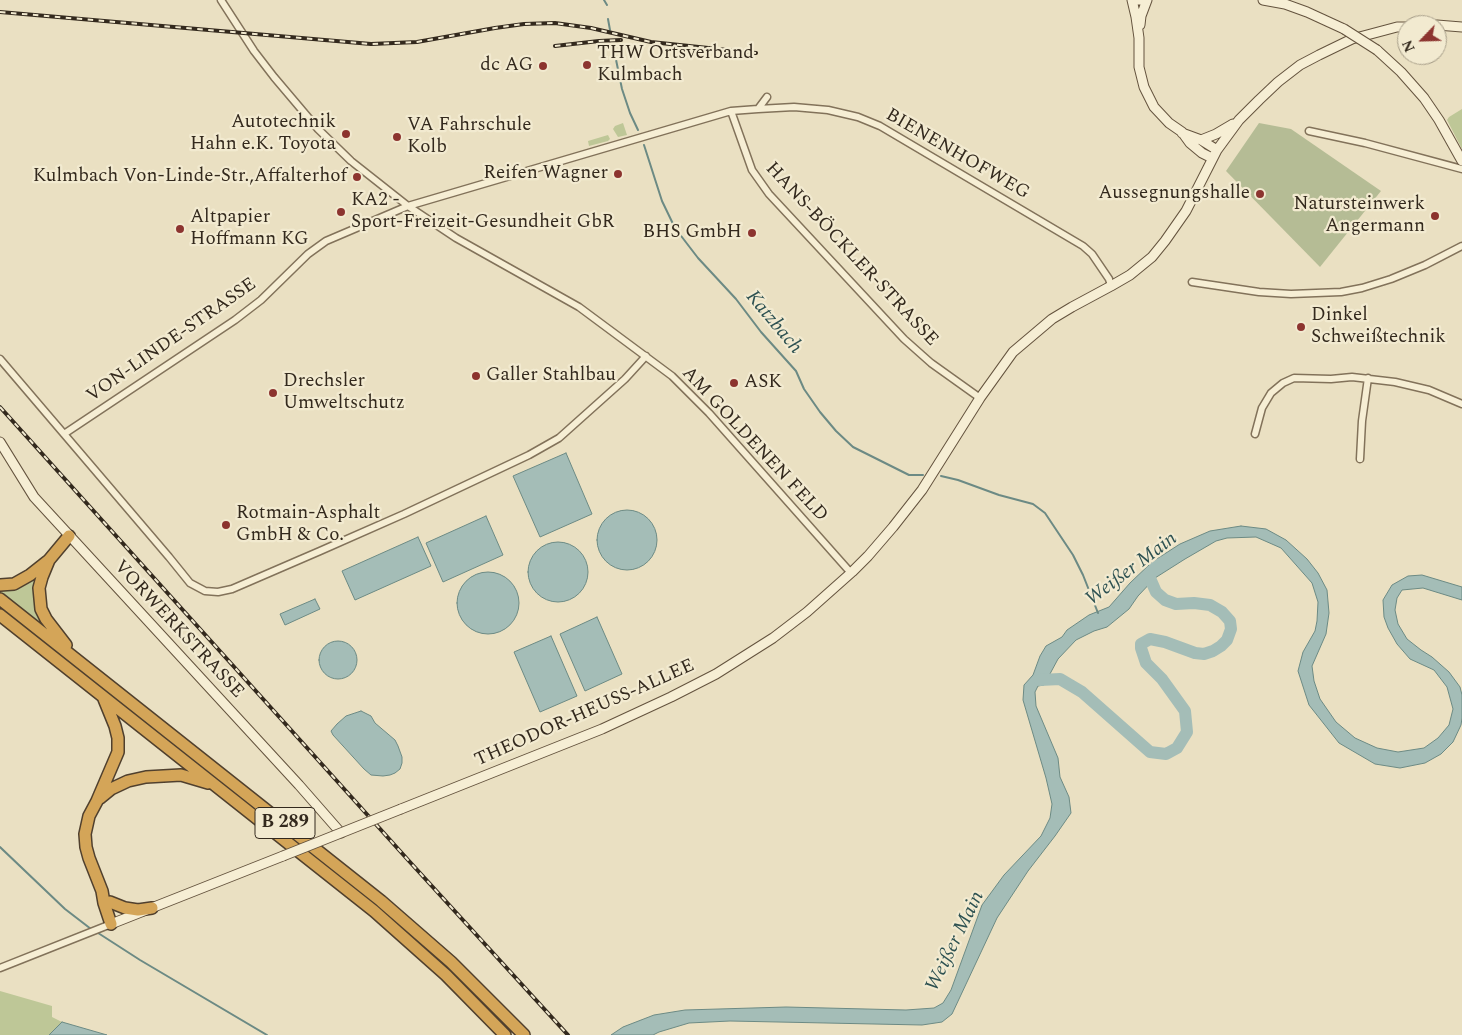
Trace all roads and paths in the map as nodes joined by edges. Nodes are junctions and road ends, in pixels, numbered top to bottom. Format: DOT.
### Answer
graph roads {
  1 [pos="221,0"];
  2 [pos="1132,0"];
  3 [pos="1147,0"];
  4 [pos="1263,0"];
  5 [pos="1447,26"];
  6 [pos="1397,27"];
  7 [pos="1462,27"];
  8 [pos="1139,38"];
  9 [pos="767,97"];
  10 [pos="758,109"];
  11 [pos="731,111"];
  12 [pos="1239,120"];
  13 [pos="1309,131"];
  14 [pos="1182,132"];
  15 [pos="1201,140"];
  16 [pos="1214,154"];
  17 [pos="1462,161"];
  18 [pos="1462,169"];
  19 [pos="408,206"];
  20 [pos="1462,246"];
  21 [pos="1192,282"];
  22 [pos="1111,286"];
  23 [pos="646,356"];
  24 [pos="0,359"];
  25 [pos="1368,378"];
  26 [pos="980,398"];
  27 [pos="1462,404"];
  28 [pos="64,434"];
  29 [pos="1255,434"];
  30 [pos="0,442"];
  31 [pos="1360,459"];
  32 [pos="69,536"];
  33 [pos="49,560"];
  34 [pos="851,574"];
  35 [pos="0,585"];
  36 [pos="0,599"];
  37 [pos="0,615"];
  38 [pos="80,662"];
  39 [pos="103,697"];
  40 [pos="213,784"];
  41 [pos="97,801"];
  42 [pos="341,833"];
  43 [pos="102,891"];
  44 [pos="110,902"];
  45 [pos="152,908"];
  46 [pos="114,923"];
  47 [pos="0,968"];
  48 [pos="505,1035"];
  49 [pos="523,1035"];
  1 -- 19 [label="street, AM GOLDENEN FELD"];
  2 -- 8 [label="main road"];
  3 -- 8 [label="main road"];
  4 -- 17 [label="main road, bridge"];
  5 -- 7 [label="main road"];
  6 -- 12 [label="main road"];
  8 -- 14 [label="main road"];
  9 -- 10 [label="street"];
  10 -- 11 [label="street, VON-LINDE-STRASSE"];
  10 -- 22 [label="street, BIENENHOFWEG"];
  11 -- 19 [label="street, VON-LINDE-STRASSE"];
  11 -- 26 [label="street, HANS-BÖCKLER-STRASSE"];
  12 -- 15 [label="main road"];
  12 -- 16 [label="main road, THEODOR-HEUSS-ALLEE"];
  13 -- 18 [label="street"];
  14 -- 15 [label="main road"];
  14 -- 16 [label="main road"];
  15 -- 16 [label="main road"];
  16 -- 22 [label="main road, THEODOR-HEUSS-ALLEE"];
  19 -- 23 [label="street, AM GOLDENEN FELD"];
  19 -- 28 [label="street, VON-LINDE-STRASSE"];
  20 -- 21 [label="street"];
  22 -- 26 [label="main road, THEODOR-HEUSS-ALLEE"];
  23 -- 28 [label="street"];
  23 -- 34 [label="street, AM GOLDENEN FELD"];
  24 -- 28 [label="street"];
  25 -- 27 [label="street"];
  25 -- 29 [label="street"];
  25 -- 31 [label="street"];
  26 -- 34 [label="main road, THEODOR-HEUSS-ALLEE"];
  30 -- 32 [label="main road, VORWERKSTRASSE"];
  32 -- 33 [label="highway"];
  32 -- 42 [label="main road, VORWERKSTRASSE"];
  33 -- 35 [label="highway"];
  33 -- 38 [label="highway"];
  34 -- 42 [label="main road, THEODOR-HEUSS-ALLEE, bridge"];
  36 -- 38 [label="highway, B 289"];
  37 -- 39 [label="highway, B 289"];
  38 -- 49 [label="highway, B 289"];
  39 -- 40 [label="highway, B 289"];
  39 -- 41 [label="highway"];
  40 -- 41 [label="highway"];
  40 -- 48 [label="highway, B 289"];
  41 -- 43 [label="highway"];
  42 -- 45 [label="main road, THEODOR-HEUSS-ALLEE, bridge"];
  43 -- 44 [label="highway"];
  43 -- 46 [label="highway"];
  44 -- 45 [label="highway"];
  44 -- 46 [label="highway"];
  45 -- 46 [label="main road, THEODOR-HEUSS-ALLEE"];
  46 -- 47 [label="street, THEODOR-HEUSS-ALLEE"];
}
